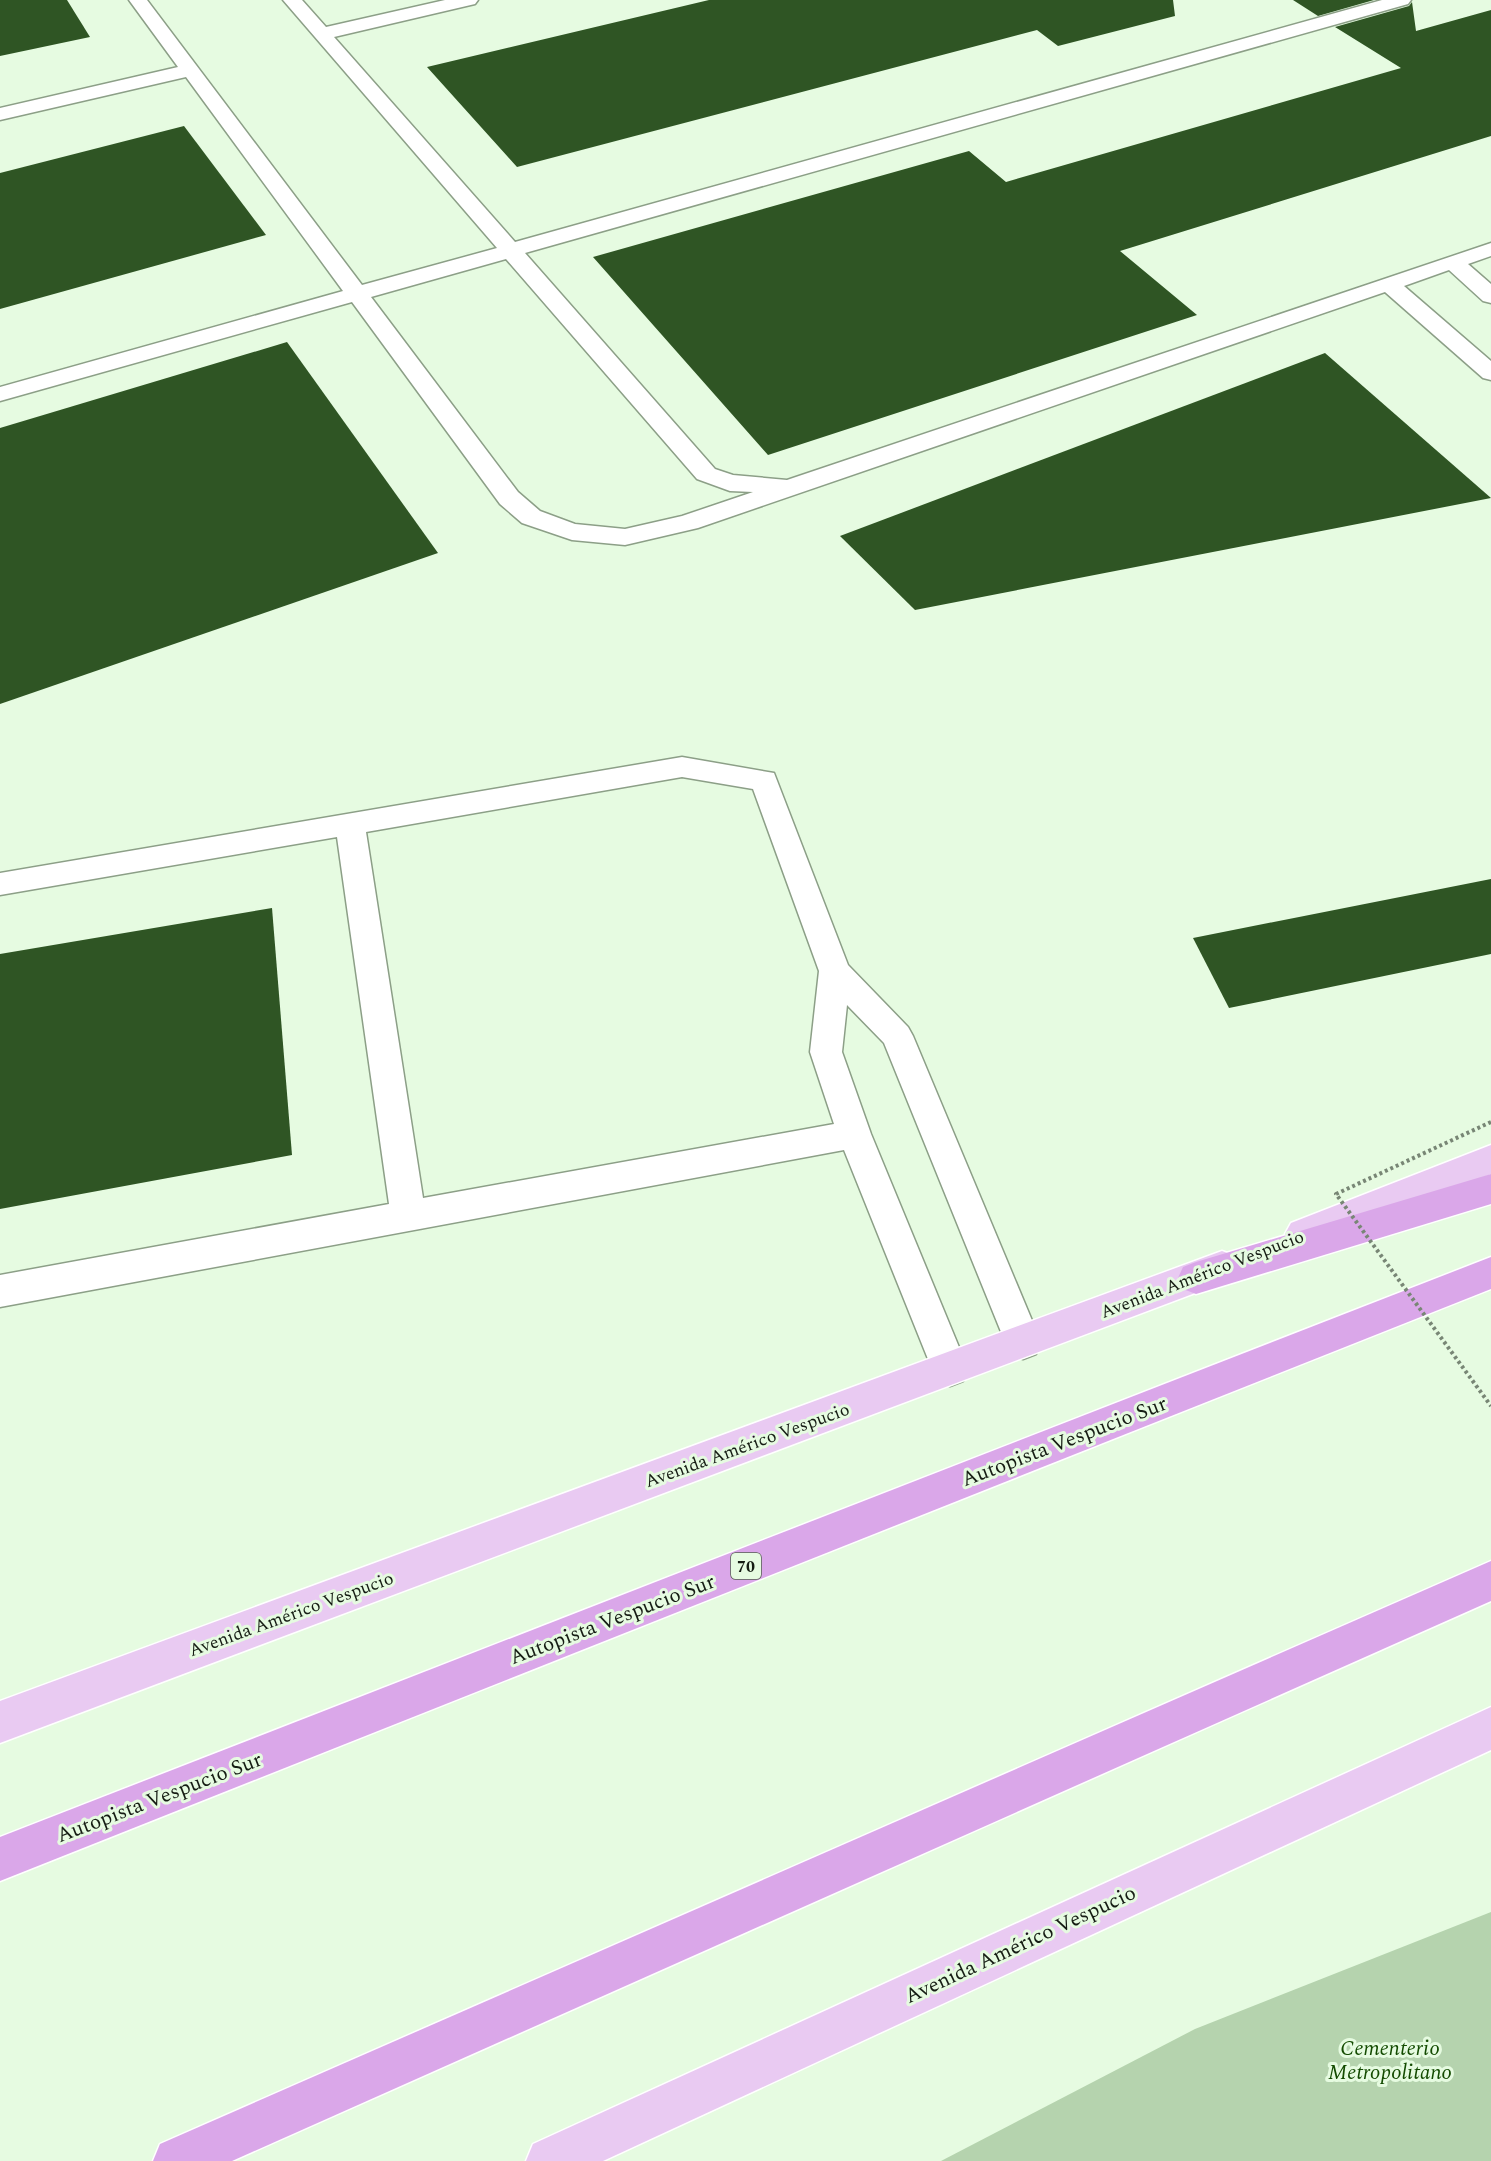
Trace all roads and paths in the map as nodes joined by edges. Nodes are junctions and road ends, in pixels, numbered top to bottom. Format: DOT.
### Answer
graph roads {
  1 [pos="138,0"];
  2 [pos="292,0"];
  3 [pos="469,0"];
  4 [pos="1402,0"];
  5 [pos="322,34"];
  6 [pos="192,70"];
  7 [pos="0,114"];
  8 [pos="1491,249"];
  9 [pos="509,251"];
  10 [pos="1453,261"];
  11 [pos="1389,284"];
  12 [pos="358,293"];
  13 [pos="1491,296"];
  14 [pos="1491,373"];
  15 [pos="0,394"];
  16 [pos="798,485"];
  17 [pos="351,823"];
  18 [pos="0,884"];
  19 [pos="835,971"];
  20 [pos="1491,1122"];
  21 [pos="854,1134"];
  22 [pos="1491,1159"];
  23 [pos="1491,1189"];
  24 [pos="408,1216"];
  25 [pos="1491,1273"];
  26 [pos="1196,1278"];
  27 [pos="0,1291"];
  28 [pos="1023,1342"];
  29 [pos="950,1370"];
  30 [pos="1491,1406"];
  31 [pos="1491,1581"];
  32 [pos="0,1722"];
  33 [pos="1491,1728"];
  34 [pos="0,1859"];
  35 [pos="177,2161"];
  36 [pos="550,2161"];
  1 -- 6 [label="lane"];
  2 -- 5 [label="lane"];
  3 -- 5 [label="lane"];
  4 -- 9 [label="lane"];
  5 -- 9 [label="lane"];
  6 -- 7 [label="lane"];
  6 -- 12 [label="lane"];
  8 -- 10 [label="lane"];
  9 -- 12 [label="lane"];
  9 -- 16 [label="lane"];
  10 -- 11 [label="lane"];
  10 -- 13 [label="lane"];
  11 -- 14 [label="lane"];
  11 -- 16 [label="lane"];
  12 -- 15 [label="lane"];
  12 -- 16 [label="lane"];
  17 -- 18 [label="lane"];
  17 -- 19 [label="lane"];
  17 -- 24 [label="lane"];
  19 -- 21 [label="lane"];
  19 -- 28 [label="lane"];
  20 -- 30 [label="path, bridge"];
  21 -- 24 [label="lane"];
  21 -- 29 [label="lane"];
  22 -- 26 [label="main road, Avenida Américo Vespucio"];
  23 -- 26 [label="highway"];
  24 -- 27 [label="lane"];
  25 -- 34 [label="highway, Autopista Vespucio Sur / 70"];
  26 -- 28 [label="main road, Avenida Américo Vespucio"];
  28 -- 29 [label="main road, Avenida Américo Vespucio"];
  29 -- 32 [label="main road, Avenida Américo Vespucio"];
  31 -- 35 [label="highway"];
  33 -- 36 [label="main road, Avenida Américo Vespucio"];
}
